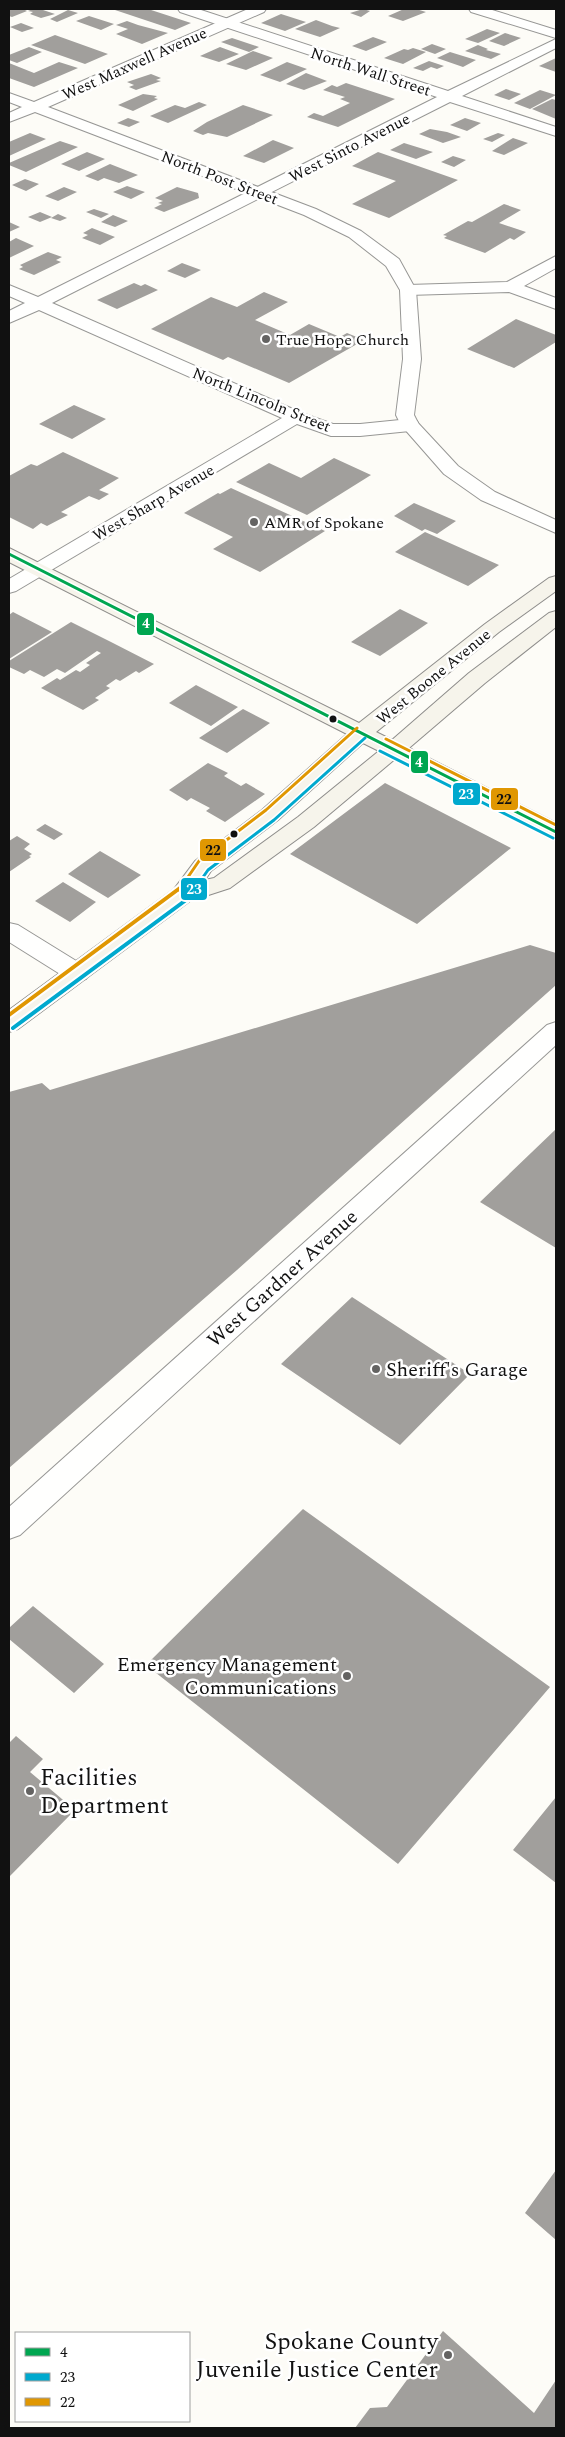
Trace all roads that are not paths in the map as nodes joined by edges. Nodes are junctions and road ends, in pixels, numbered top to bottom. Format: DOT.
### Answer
graph roads {
  1 [pos="185,9"];
  2 [pos="259,9"];
  3 [pos="476,9"];
  4 [pos="226,23"];
  5 [pos="556,34"];
  6 [pos="556,43"];
  7 [pos="448,96"];
  8 [pos="9,97"];
  9 [pos="35,107"];
  10 [pos="9,118"];
  11 [pos="556,132"];
  12 [pos="260,192"];
  13 [pos="556,260"];
  14 [pos="511,287"];
  15 [pos="9,290"];
  16 [pos="408,290"];
  17 [pos="39,303"];
  18 [pos="556,304"];
  19 [pos="9,318"];
  20 [pos="296,417"];
  21 [pos="410,425"];
  22 [pos="556,527"];
  23 [pos="9,554"];
  24 [pos="38,569"];
  25 [pos="556,582"];
  26 [pos="9,586"];
  27 [pos="556,618"];
  28 [pos="361,733"];
  29 [pos="394,750"];
  30 [pos="556,832"];
  31 [pos="182,895"];
  32 [pos="9,931"];
  33 [pos="77,973"];
  34 [pos="9,1023"];
  35 [pos="556,1031"];
  36 [pos="9,1526"];
  1 -- 4 [label="street, North Wall Street"];
  2 -- 4 [label="street, West Maxwell Avenue"];
  3 -- 5 [label="street"];
  4 -- 7 [label="street, North Wall Street"];
  4 -- 9 [label="street, West Maxwell Avenue"];
  6 -- 7 [label="street, West Sinto Avenue"];
  7 -- 11 [label="street, North Wall Street"];
  7 -- 12 [label="street, West Sinto Avenue"];
  8 -- 9 [label="street, North Post Street"];
  9 -- 10 [label="street, West Maxwell Avenue"];
  9 -- 12 [label="street, North Post Street"];
  12 -- 16 [label="street, North Post Street"];
  12 -- 17 [label="street, West Sinto Avenue"];
  13 -- 14 [label="street"];
  14 -- 16 [label="street"];
  14 -- 18 [label="street"];
  15 -- 17 [label="street, North Lincoln Street"];
  16 -- 21 [label="street, North Post Street"];
  17 -- 19 [label="street, West Sinto Avenue"];
  17 -- 20 [label="street, North Lincoln Street"];
  20 -- 21 [label="street, North Lincoln Street"];
  20 -- 24 [label="street, West Sharp Avenue"];
  21 -- 22 [label="street"];
  23 -- 24 [label="main road"];
  24 -- 26 [label="street, West Sharp Avenue"];
  24 -- 28 [label="main road"];
  25 -- 28 [label="main road, West Boone Avenue"];
  27 -- 29 [label="main road, West Boone Avenue"];
  28 -- 29 [label="main road"];
  28 -- 31 [label="main road, West Boone Avenue"];
  29 -- 30 [label="main road"];
  29 -- 31 [label="main road, West Boone Avenue"];
  31 -- 33 [label="main road, West Boone Avenue"];
  32 -- 33 [label="street"];
  33 -- 34 [label="main road, West Boone Avenue"];
  35 -- 36 [label="street, West Gardner Avenue"];
}
